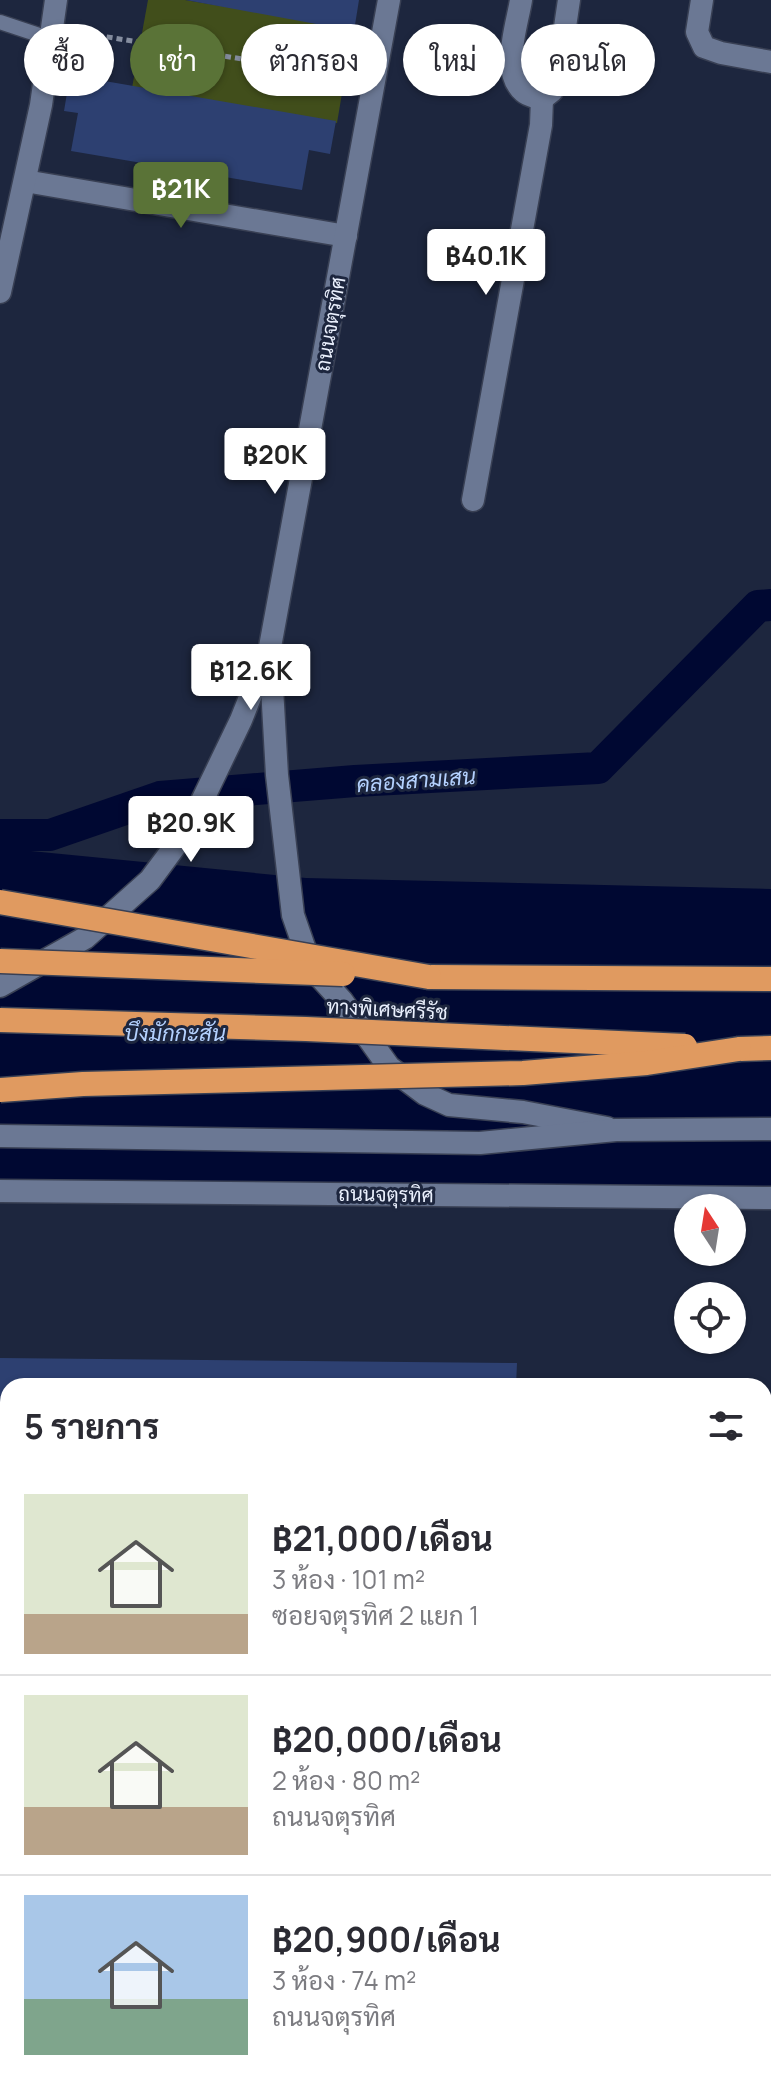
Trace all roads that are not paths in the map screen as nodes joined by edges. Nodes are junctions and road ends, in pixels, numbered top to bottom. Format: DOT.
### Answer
graph roads {
  1 [pos="56,0"];
  2 [pos="389,0"];
  3 [pos="521,0"];
  4 [pos="569,0"];
  5 [pos="702,0"];
  6 [pos="0,22"];
  7 [pos="53,24"];
  8 [pos="24,28"];
  9 [pos="771,62"];
  10 [pos="41,96"];
  11 [pos="542,99"];
  12 [pos="25,181"];
  13 [pos="346,236"];
  14 [pos="0,292"];
  15 [pos="473,500"];
  16 [pos="270,647"];
  17 [pos="0,902"];
  18 [pos="0,961"];
  19 [pos="429,977"];
  20 [pos="771,979"];
  21 [pos="0,986"];
  22 [pos="0,1020"];
  23 [pos="771,1048"];
  24 [pos="739,1049"];
  25 [pos="0,1090"];
  26 [pos="771,1129"];
  27 [pos="616,1130"];
  28 [pos="0,1136"];
  29 [pos="0,1191"];
  30 [pos="771,1198"];
  1 -- 7 [label="street"];
  2 -- 13 [label="street, ถนนจตุรทิศ"];
  3 -- 11 [label="street"];
  4 -- 11 [label="street"];
  5 -- 9 [label="street"];
  6 -- 8 [label="lane"];
  10 -- 12 [label="street"];
  11 -- 15 [label="street"];
  12 -- 13 [label="street"];
  12 -- 14 [label="street"];
  13 -- 16 [label="street, ถนนจตุรทิศ"];
  16 -- 21 [label="street, ถนนจตุรทิศ, bridge"];
  16 -- 27 [label="street, ถนนจตุรทิศ, bridge"];
  17 -- 19 [label="highway, bridge"];
  18 -- 19 [label="highway, ทางพิเศษศรีรัช, bridge"];
  19 -- 20 [label="highway, ทางพิเศษศรีรัช"];
  22 -- 24 [label="highway, ทางพิเศษศรีรัช, bridge"];
  23 -- 24 [label="highway, ทางพิเศษศรีรัช"];
  24 -- 25 [label="highway, bridge"];
  26 -- 27 [label="street, ถนนจตุรทิศ"];
  27 -- 28 [label="street, ถนนจตุรทิศ"];
  29 -- 30 [label="street, ถนนจตุรทิศ"];
}
